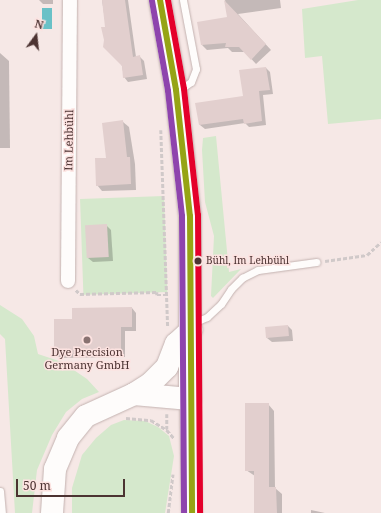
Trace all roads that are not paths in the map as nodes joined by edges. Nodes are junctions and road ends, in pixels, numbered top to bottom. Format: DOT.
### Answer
graph roads {
  1 [pos="70,0"];
  2 [pos="160,0"];
  3 [pos="183,0"];
  4 [pos="176,90"];
  5 [pos="316,262"];
  6 [pos="68,280"];
  7 [pos="191,327"];
  8 [pos="134,394"];
  9 [pos="190,399"];
  10 [pos="0,491"];
  11 [pos="2,513"];
  12 [pos="52,513"];
  13 [pos="192,513"];
  1 -- 6 [label="street, Im Lehbühl"];
  2 -- 4 [label="main road"];
  3 -- 4 [label="lane"];
  4 -- 7 [label="main road"];
  5 -- 7 [label="lane"];
  7 -- 8 [label="main road"];
  7 -- 9 [label="main road"];
  8 -- 9 [label="main road"];
  8 -- 12 [label="main road"];
  9 -- 13 [label="main road"];
  10 -- 11 [label="lane"];
}
